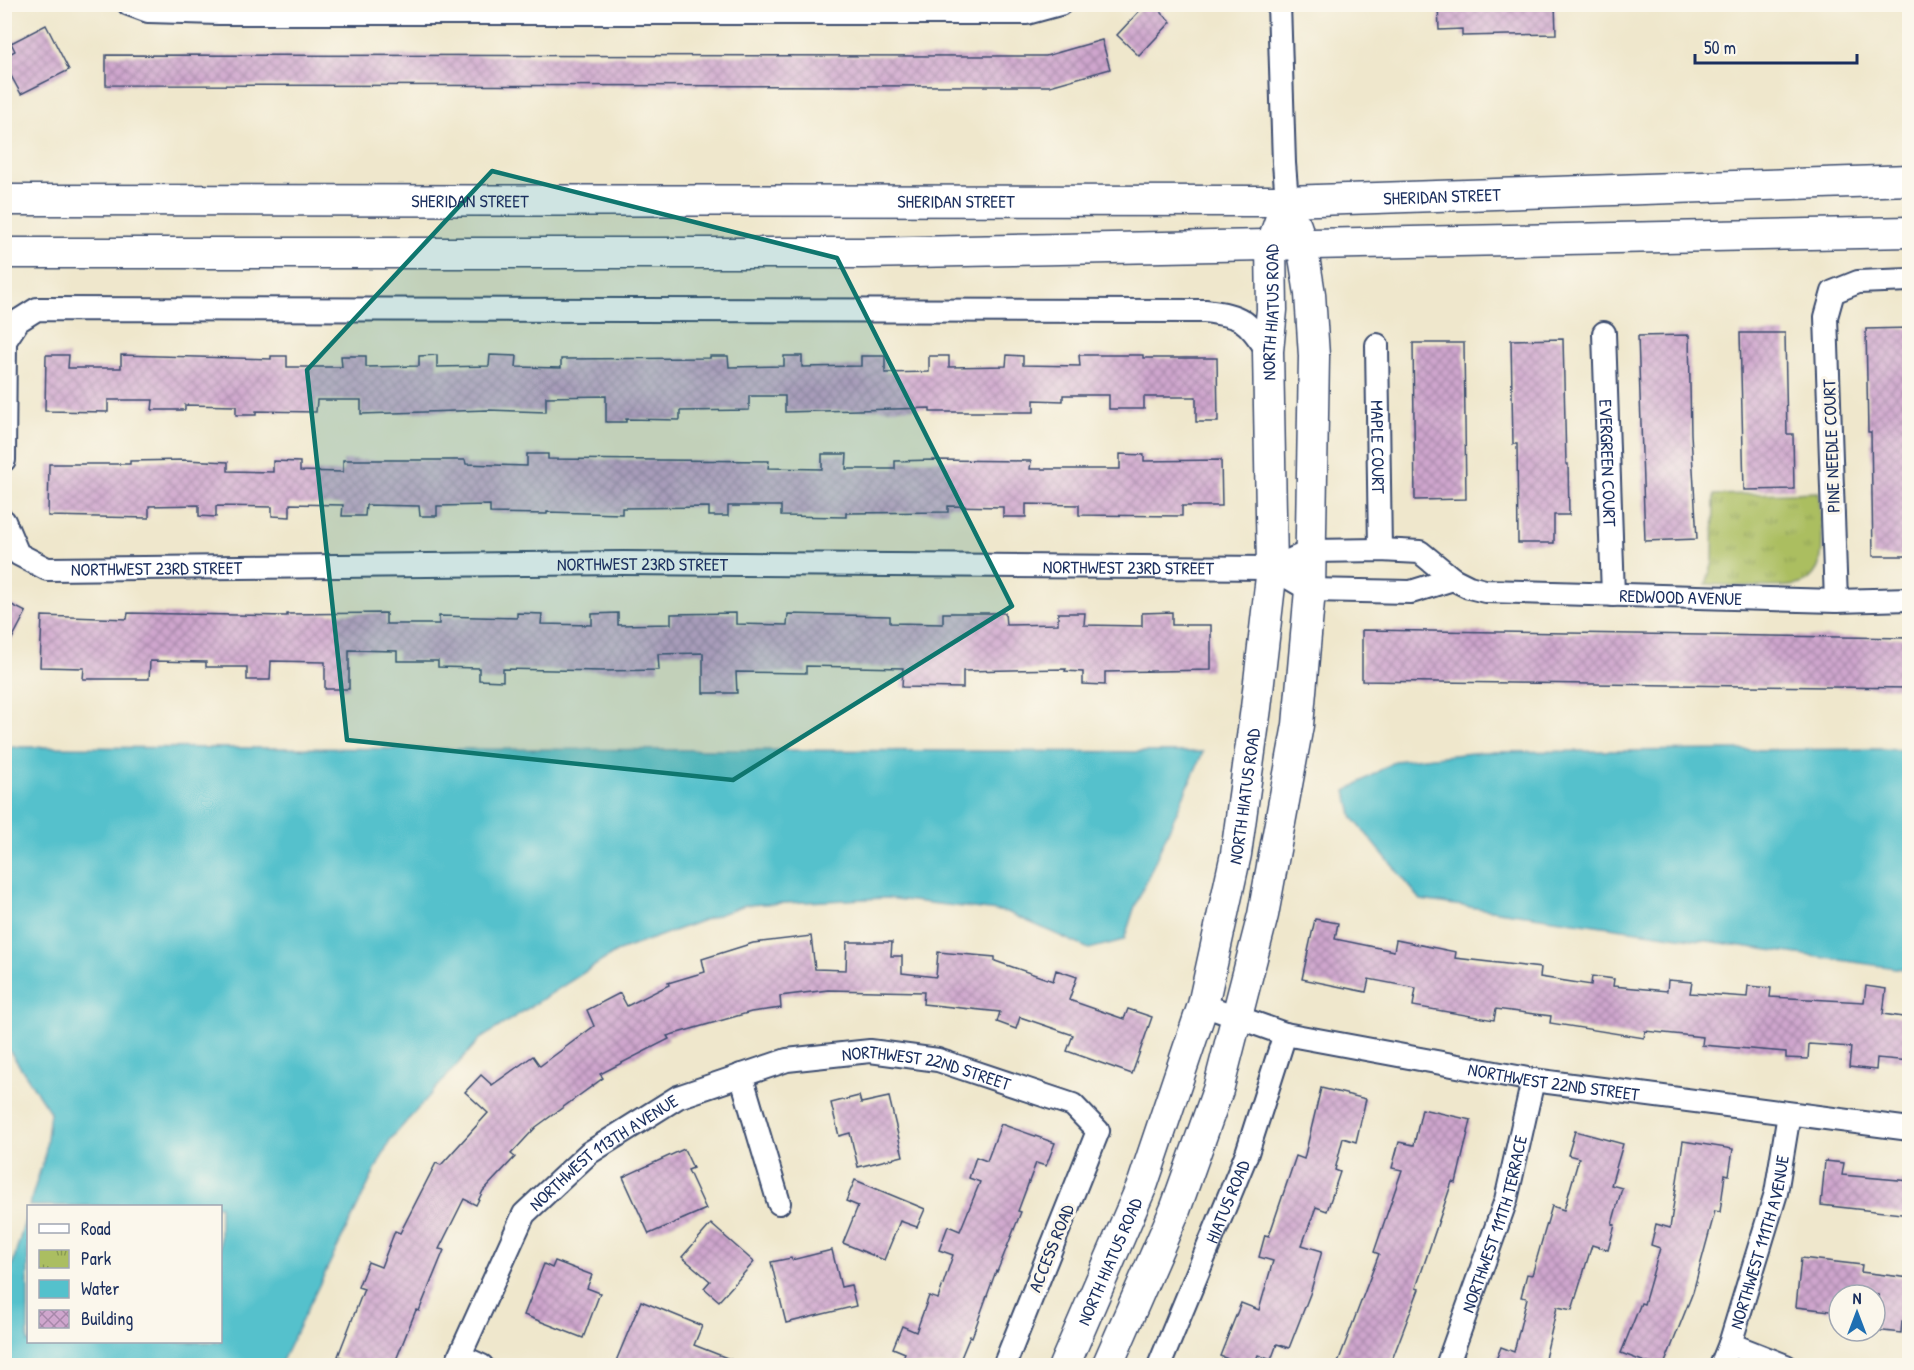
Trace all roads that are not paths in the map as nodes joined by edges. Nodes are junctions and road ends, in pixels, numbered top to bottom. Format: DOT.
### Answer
graph roads {
  1 [pos="129,4"];
  2 [pos="1060,4"];
  3 [pos="1279,4"];
  4 [pos="1910,180"];
  5 [pos="4,200"];
  6 [pos="1287,201"];
  7 [pos="1910,232"];
  8 [pos="1302,244"];
  9 [pos="1271,246"];
  10 [pos="4,253"];
  11 [pos="1910,280"];
  12 [pos="1604,333"];
  13 [pos="1377,345"];
  14 [pos="1268,351"];
  15 [pos="4,460"];
  16 [pos="4,521"];
  17 [pos="1380,550"];
  18 [pos="1311,551"];
  19 [pos="1272,568"];
  20 [pos="1453,579"];
  21 [pos="1310,590"];
  22 [pos="1613,595"];
  23 [pos="1910,598"];
  24 [pos="1836,602"];
  25 [pos="1203,1005"];
  26 [pos="1238,1017"];
  27 [pos="1285,1034"];
  28 [pos="741,1075"];
  29 [pos="1533,1080"];
  30 [pos="1789,1114"];
  31 [pos="1910,1129"];
  32 [pos="1098,1131"];
  33 [pos="779,1203"];
  34 [pos="1730,1344"];
  35 [pos="458,1361"];
  36 [pos="482,1365"];
  37 [pos="1004,1365"];
  38 [pos="1064,1365"];
  39 [pos="1107,1365"];
  40 [pos="1159,1365"];
  41 [pos="1447,1365"];
  42 [pos="1721,1365"];
  43 [pos="1786,1365"];
  1 -- 2 [label="street"];
  3 -- 6 [label="street, NORTH HIATUS ROAD"];
  4 -- 6 [label="main road, SHERIDAN STREET"];
  5 -- 6 [label="main road, SHERIDAN STREET"];
  6 -- 8 [label="main road, NORTH HIATUS ROAD"];
  6 -- 9 [label="main road, NORTH HIATUS ROAD"];
  7 -- 8 [label="main road"];
  8 -- 9 [label="main road"];
  8 -- 18 [label="main road, NORTH HIATUS ROAD"];
  9 -- 10 [label="main road"];
  9 -- 14 [label="main road, NORTH HIATUS ROAD"];
  11 -- 24 [label="street, PINE NEEDLE COURT"];
  12 -- 22 [label="street, EVERGREEN COURT"];
  13 -- 17 [label="street, MAPLE COURT"];
  14 -- 15 [label="street"];
  14 -- 19 [label="main road, NORTH HIATUS ROAD"];
  16 -- 19 [label="street, NORTHWEST 23RD STREET"];
  17 -- 18 [label="street, REDWOOD AVENUE"];
  17 -- 20 [label="street, REDWOOD AVENUE"];
  18 -- 19 [label="street, REDWOOD AVENUE"];
  18 -- 21 [label="main road, NORTH HIATUS ROAD"];
  19 -- 21 [label="street"];
  19 -- 25 [label="main road, NORTH HIATUS ROAD"];
  20 -- 21 [label="street"];
  20 -- 22 [label="street, REDWOOD AVENUE"];
  21 -- 26 [label="main road, NORTH HIATUS ROAD"];
  22 -- 24 [label="street, REDWOOD AVENUE"];
  23 -- 24 [label="street, REDWOOD AVENUE"];
  25 -- 26 [label="street, NORTHWEST 22ND STREET"];
  25 -- 38 [label="main road, NORTH HIATUS ROAD"];
  26 -- 27 [label="street, NORTHWEST 22ND STREET"];
  26 -- 39 [label="main road, NORTH HIATUS ROAD"];
  27 -- 29 [label="street, NORTHWEST 22ND STREET"];
  27 -- 40 [label="street, HIATUS ROAD"];
  28 -- 32 [label="street, NORTHWEST 22ND STREET"];
  28 -- 33 [label="street"];
  28 -- 35 [label="street, NORTHWEST 113TH AVENUE"];
  29 -- 30 [label="street, NORTHWEST 22ND STREET"];
  29 -- 41 [label="street, NORTHWEST 111TH TERRACE"];
  30 -- 31 [label="street, NORTHWEST 22ND STREET"];
  30 -- 34 [label="street, NORTHWEST 111TH AVENUE"];
  32 -- 37 [label="street, ACCESS ROAD"];
  34 -- 42 [label="street, NORTHWEST 111TH AVENUE"];
  34 -- 43 [label="street"];
  35 -- 36 [label="street"];
}
